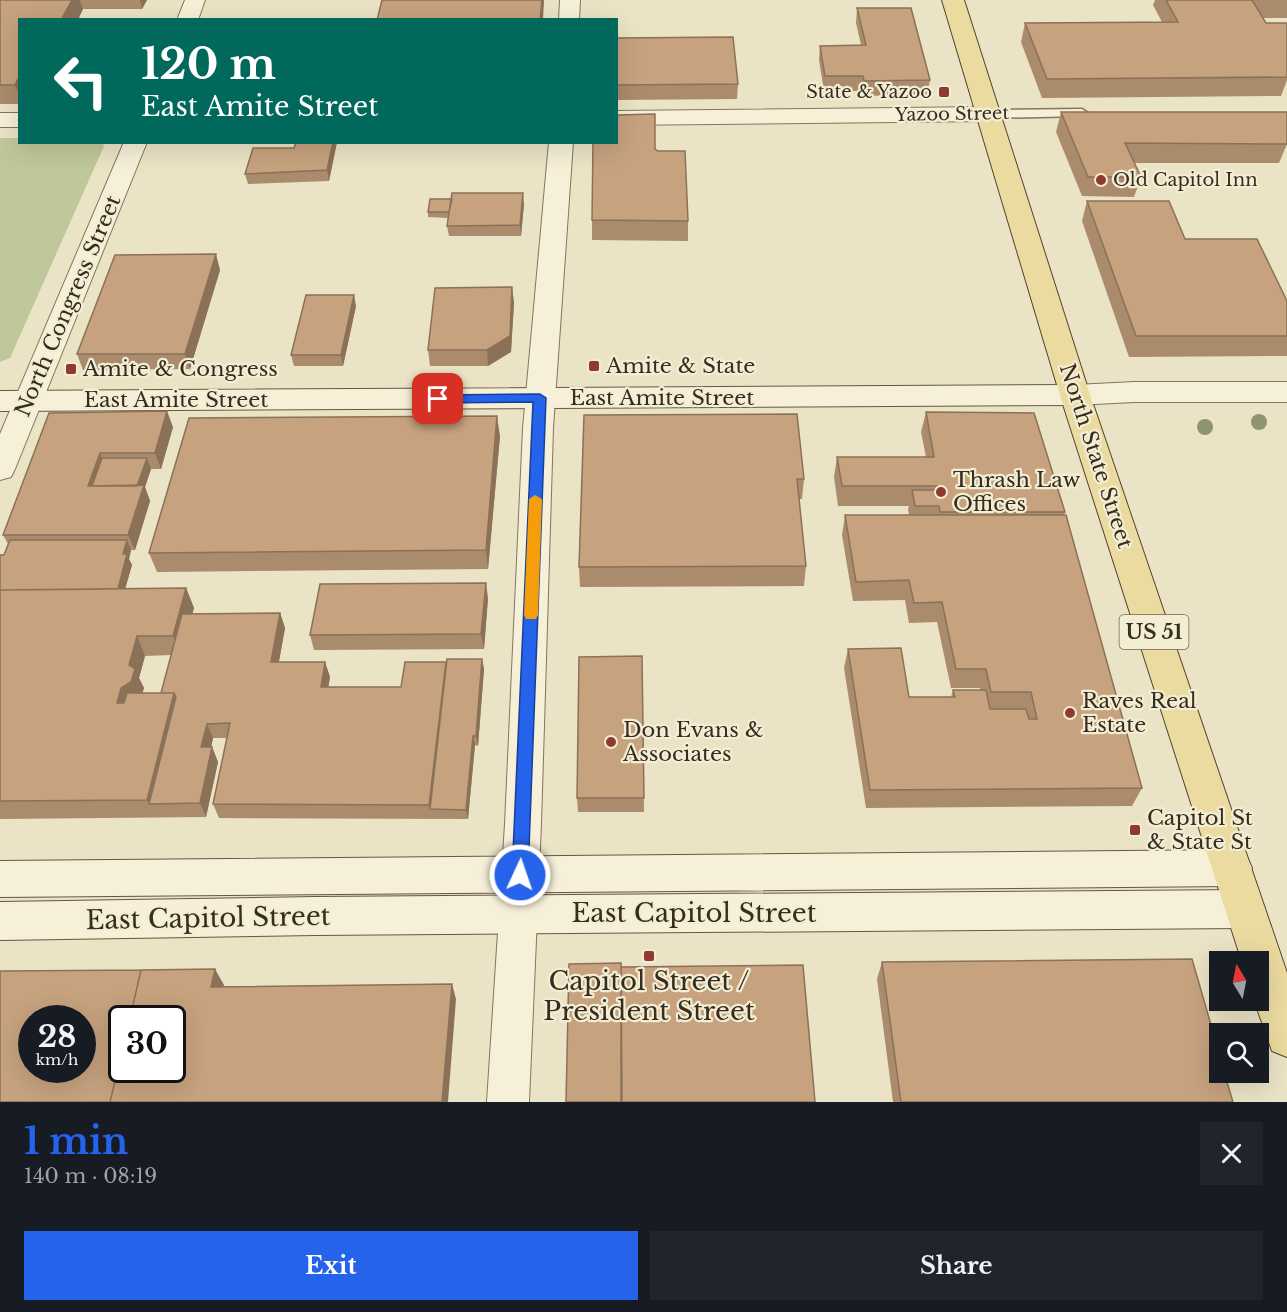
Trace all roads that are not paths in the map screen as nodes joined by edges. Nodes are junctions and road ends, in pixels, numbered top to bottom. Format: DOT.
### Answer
graph roads {
  1 [pos="195,0"];
  2 [pos="570,0"];
  3 [pos="953,0"];
  4 [pos="188,18"];
  5 [pos="569,18"];
  6 [pos="1092,113"];
  7 [pos="987,114"];
  8 [pos="618,118"];
  9 [pos="0,120"];
  10 [pos="18,120"];
  11 [pos="135,144"];
  12 [pos="561,144"];
  13 [pos="1287,392"];
  14 [pos="1075,395"];
  15 [pos="540,398"];
  16 [pos="14,401"];
  17 [pos="0,469"];
  18 [pos="1232,868"];
  19 [pos="520,875"];
  20 [pos="0,879"];
  21 [pos="1245,909"];
  22 [pos="517,915"];
  23 [pos="0,921"];
  24 [pos="1287,1036"];
  25 [pos="508,1102"];
  1 -- 4 [label="street"];
  2 -- 5 [label="street"];
  3 -- 7 [label="main road, North State Street / US 51"];
  6 -- 7 [label="lane, Yazoo Street"];
  7 -- 8 [label="street, Yazoo Street"];
  7 -- 14 [label="main road, North State Street / US 51"];
  9 -- 10 [label="street"];
  11 -- 16 [label="street, North Congress Street"];
  12 -- 15 [label="street"];
  13 -- 14 [label="street, East Amite Street"];
  14 -- 15 [label="main road, East Amite Street"];
  14 -- 18 [label="main road, North State Street / US 51"];
  15 -- 16 [label="main road, East Amite Street"];
  15 -- 19 [label="street"];
  16 -- 17 [label="street, North Congress Street"];
  18 -- 19 [label="main road, East Capitol Street"];
  18 -- 21 [label="main road, North State Street / US 51"];
  19 -- 20 [label="main road, East Capitol Street"];
  19 -- 22 [label="street"];
  21 -- 22 [label="main road, East Capitol Street"];
  21 -- 24 [label="main road, US 51"];
  22 -- 23 [label="main road, East Capitol Street"];
  22 -- 25 [label="street"];
}
